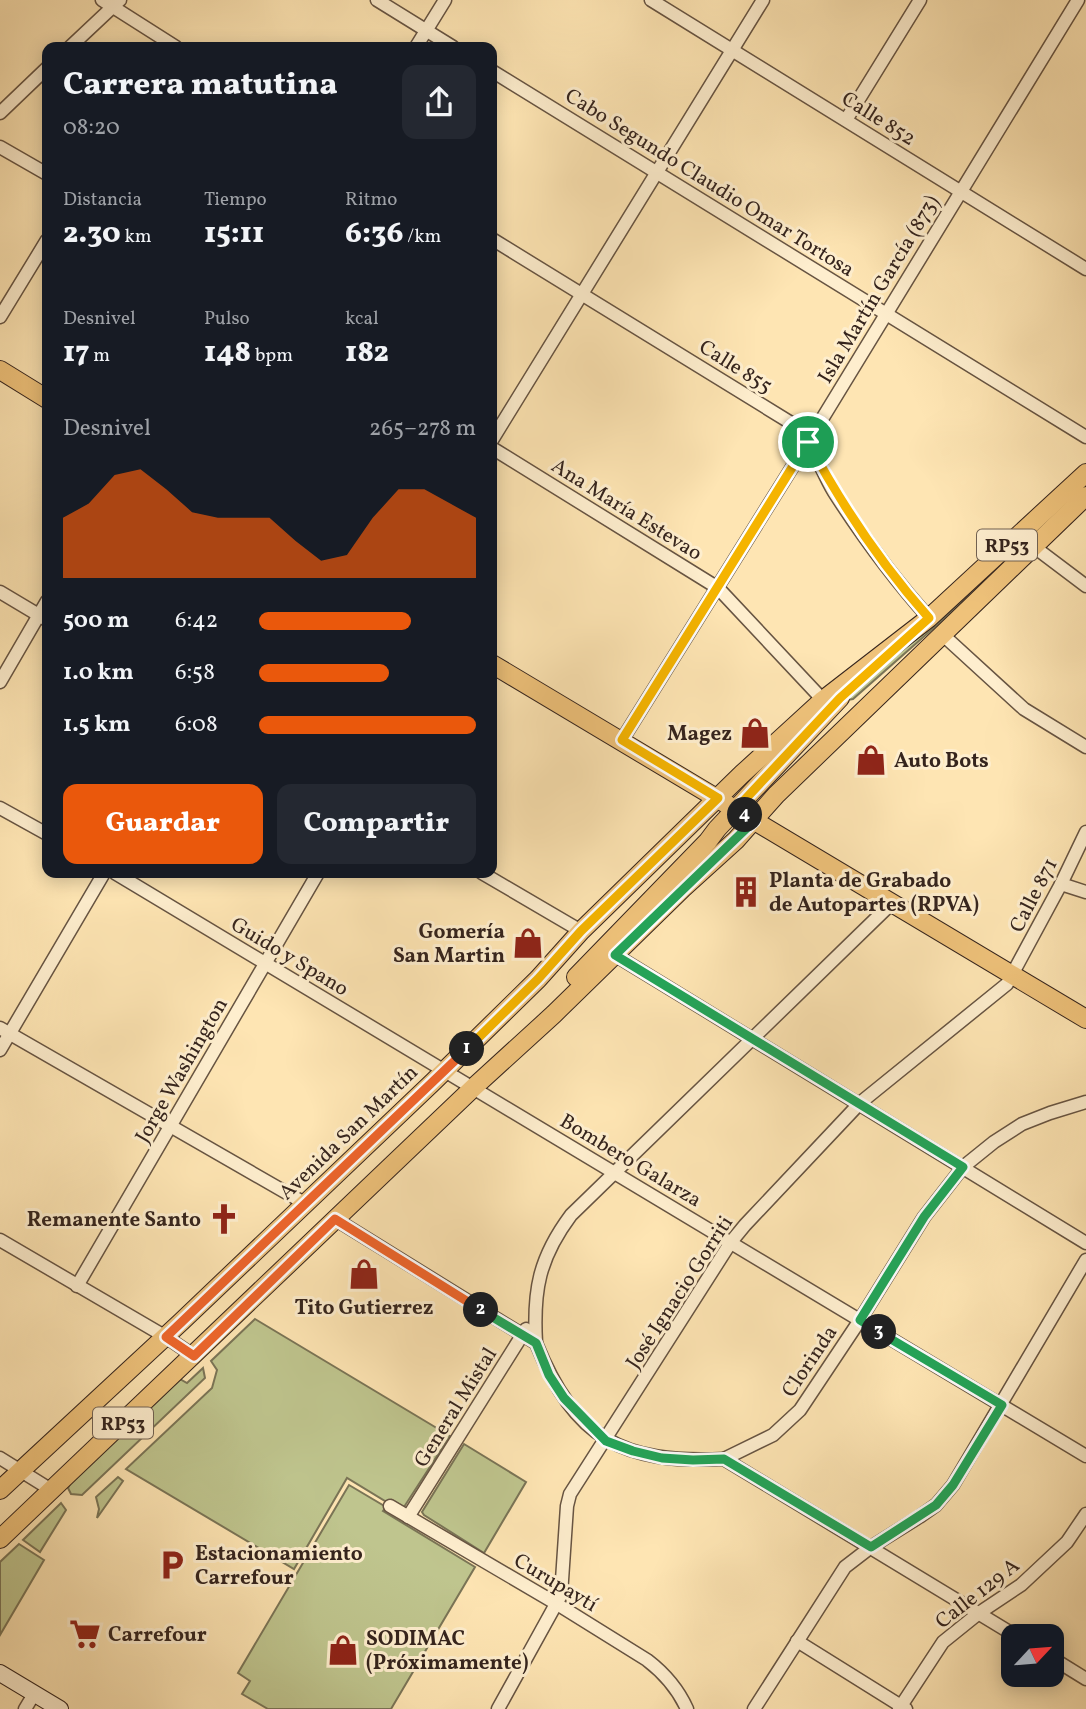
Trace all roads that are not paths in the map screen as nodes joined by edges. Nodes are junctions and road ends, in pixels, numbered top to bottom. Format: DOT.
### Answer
graph roads {
  1 [pos="377,0"];
  2 [pos="445,0"];
  3 [pos="651,0"];
  4 [pos="763,0"];
  5 [pos="920,0"];
  6 [pos="1078,0"];
  7 [pos="112,2"];
  8 [pos="426,31"];
  9 [pos="74,42"];
  10 [pos="166,42"];
  11 [pos="418,42"];
  12 [pos="445,42"];
  13 [pos="733,50"];
  14 [pos="42,73"];
  15 [pos="497,74"];
  16 [pos="0,113"];
  17 [pos="846,120"];
  18 [pos="0,147"];
  19 [pos="42,171"];
  20 [pos="656,172"];
  21 [pos="960,191"];
  22 [pos="497,242"];
  23 [pos="42,248"];
  24 [pos="1086,252"];
  25 [pos="1082,267"];
  26 [pos="580,293"];
  27 [pos="887,314"];
  28 [pos="0,317"];
  29 [pos="0,370"];
  30 [pos="42,396"];
  31 [pos="497,432"];
  32 [pos="1086,437"];
  33 [pos="808,442"];
  34 [pos="497,451"];
  35 [pos="1086,473"];
  36 [pos="1086,496"];
  37 [pos="1033,546"];
  38 [pos="1086,586"];
  39 [pos="718,588"];
  40 [pos="0,592"];
  41 [pos="42,616"];
  42 [pos="929,618"];
  43 [pos="42,619"];
  44 [pos="943,635"];
  45 [pos="497,667"];
  46 [pos="0,682"];
  47 [pos="823,700"];
  48 [pos="622,740"];
  49 [pos="1086,747"];
  50 [pos="718,798"];
  51 [pos="0,808"];
  52 [pos="736,809"];
  53 [pos="754,821"];
  54 [pos="42,831"];
  55 [pos="1086,832"];
  56 [pos="101,878"];
  57 [pos="123,878"];
  58 [pos="315,878"];
  59 [pos="491,878"];
  60 [pos="1061,884"];
  61 [pos="1086,892"];
  62 [pos="892,903"];
  63 [pos="581,931"];
  64 [pos="615,955"];
  65 [pos="265,964"];
  66 [pos="1013,975"];
  67 [pos="1086,1019"];
  68 [pos="5,1031"];
  69 [pos="751,1040"];
  70 [pos="0,1050"];
  71 [pos="446,1070"];
  72 [pos="492,1071"];
  73 [pos="474,1087"];
  74 [pos="860,1102"];
  75 [pos="1086,1102"];
  76 [pos="172,1125"];
  77 [pos="963,1167"];
  78 [pos="613,1172"];
  79 [pos="306,1204"];
  80 [pos="335,1219"];
  81 [pos="0,1240"];
  82 [pos="731,1242"];
  83 [pos="1086,1243"];
  84 [pos="1086,1260"];
  85 [pos="77,1286"];
  86 [pos="534,1317"];
  87 [pos="860,1320"];
  88 [pos="522,1335"];
  89 [pos="166,1337"];
  90 [pos="536,1343"];
  91 [pos="194,1356"];
  92 [pos="1002,1405"];
  93 [pos="606,1441"];
  94 [pos="1086,1456"];
  95 [pos="0,1458"];
  96 [pos="724,1459"];
  97 [pos="20,1470"];
  98 [pos="0,1489"];
  99 [pos="53,1491"];
  100 [pos="390,1506"];
  101 [pos="1086,1514"];
  102 [pos="408,1517"];
  103 [pos="0,1539"];
  104 [pos="871,1547"];
  105 [pos="558,1604"];
  106 [pos="979,1613"];
  107 [pos="1001,1627"];
  108 [pos="797,1641"];
  109 [pos="1064,1665"];
  110 [pos="0,1673"];
  111 [pos="1086,1679"];
  112 [pos="34,1694"];
  113 [pos="902,1708"];
  114 [pos="25,1709"];
  115 [pos="60,1709"];
  116 [pos="498,1709"];
  117 [pos="687,1709"];
  118 [pos="754,1709"];
  1 -- 8 [label="street"];
  2 -- 8 [label="street"];
  3 -- 13 [label="street, Calle 852"];
  4 -- 13 [label="street"];
  5 -- 17 [label="street"];
  6 -- 21 [label="street, Isla Martín García (873)"];
  7 -- 9 [label="street"];
  7 -- 10 [label="street"];
  8 -- 11 [label="street"];
  8 -- 12 [label="street"];
  13 -- 17 [label="street, Calle 852"];
  13 -- 20 [label="street"];
  14 -- 16 [label="street"];
  15 -- 20 [label="street, Cabo Segundo Claudio Omar Tortosa"];
  17 -- 21 [label="street, Calle 852"];
  18 -- 19 [label="street"];
  20 -- 26 [label="street"];
  20 -- 27 [label="street, Cabo Segundo Claudio Omar Tortosa"];
  21 -- 25 [label="street, Calle 852"];
  21 -- 27 [label="street, Isla Martín García (873)"];
  22 -- 26 [label="street, Calle 855"];
  23 -- 28 [label="street"];
  24 -- 25 [label="street"];
  26 -- 31 [label="street"];
  26 -- 33 [label="street, Calle 855"];
  27 -- 32 [label="street, Cabo Segundo Claudio Omar Tortosa"];
  27 -- 33 [label="street, Isla Martín García (873)"];
  29 -- 30 [label="main road"];
  33 -- 39 [label="street, Isla Martín García (873)"];
  33 -- 42 [label="street, Calle 855"];
  34 -- 39 [label="street, Ana María Estevao"];
  35 -- 42 [label="main road, RP53"];
  36 -- 37 [label="main road, RP53"];
  37 -- 38 [label="street"];
  37 -- 44 [label="main road, RP53"];
  39 -- 47 [label="street, Ana María Estevao"];
  39 -- 48 [label="street, Isla Martín García (873)"];
  40 -- 41 [label="street"];
  42 -- 47 [label="main road, RP53"];
  42 -- 52 [label="main road, RP53"];
  43 -- 46 [label="street"];
  44 -- 49 [label="street"];
  44 -- 53 [label="main road, RP53"];
  45 -- 48 [label="main road"];
  47 -- 50 [label="main road, RP53"];
  48 -- 50 [label="main road"];
  50 -- 52 [label="main road"];
  50 -- 63 [label="main road, Avenida San Martín / RP53"];
  51 -- 54 [label="street"];
  52 -- 53 [label="main road"];
  52 -- 72 [label="main road, RP53"];
  53 -- 62 [label="main road"];
  53 -- 64 [label="main road, RP53"];
  55 -- 60 [label="street, Calle 871"];
  56 -- 68 [label="street"];
  57 -- 65 [label="street, Guido y Spano"];
  58 -- 65 [label="street, Jorge Washington"];
  59 -- 63 [label="street"];
  60 -- 61 [label="street"];
  60 -- 66 [label="street, Calle 871"];
  62 -- 66 [label="main road"];
  62 -- 69 [label="street"];
  63 -- 71 [label="main road, Avenida San Martín / RP53"];
  64 -- 69 [label="street"];
  64 -- 72 [label="main road, RP53"];
  65 -- 71 [label="street, Guido y Spano"];
  65 -- 76 [label="street, Jorge Washington"];
  66 -- 67 [label="main road"];
  66 -- 74 [label="street, José Ignacio Gorriti"];
  68 -- 70 [label="street"];
  68 -- 76 [label="street"];
  69 -- 74 [label="street"];
  69 -- 78 [label="street"];
  71 -- 73 [label="street, Bombero Galarza"];
  71 -- 79 [label="main road, Avenida San Martín / RP53"];
  72 -- 73 [label="main road, RP53"];
  73 -- 78 [label="street, Bombero Galarza"];
  73 -- 80 [label="main road, RP53"];
  74 -- 77 [label="street"];
  74 -- 82 [label="street, José Ignacio Gorriti"];
  75 -- 77 [label="street, Clorinda"];
  76 -- 79 [label="street"];
  76 -- 85 [label="street, Jorge Washington"];
  77 -- 83 [label="street"];
  77 -- 87 [label="street, Clorinda"];
  78 -- 82 [label="street, Bombero Galarza"];
  78 -- 86 [label="street"];
  79 -- 89 [label="main road, Avenida San Martín / RP53"];
  80 -- 88 [label="street"];
  80 -- 91 [label="main road, RP53"];
  81 -- 85 [label="street"];
  82 -- 87 [label="street, Bombero Galarza"];
  82 -- 93 [label="street, José Ignacio Gorriti"];
  84 -- 92 [label="street"];
  85 -- 89 [label="street"];
  86 -- 88 [label="street, General Mistal"];
  86 -- 90 [label="street"];
  87 -- 92 [label="street, Bombero Galarza"];
  87 -- 96 [label="street, Clorinda"];
  88 -- 90 [label="street"];
  88 -- 102 [label="street, General Mistal"];
  89 -- 91 [label="street"];
  89 -- 97 [label="main road, Avenida San Martín / RP53"];
  90 -- 93 [label="street"];
  91 -- 99 [label="main road, RP53"];
  92 -- 94 [label="street, Bombero Galarza"];
  92 -- 104 [label="street"];
  93 -- 96 [label="street"];
  93 -- 105 [label="street, José Ignacio Gorriti"];
  95 -- 97 [label="street"];
  96 -- 104 [label="street"];
  97 -- 98 [label="main road, Avenida San Martín / RP53"];
  97 -- 99 [label="street"];
  99 -- 103 [label="main road, RP53"];
  100 -- 102 [label="street, Curupaytí"];
  101 -- 106 [label="street, Calle 129 A"];
  102 -- 105 [label="street, Curupaytí"];
  104 -- 106 [label="street"];
  104 -- 108 [label="street"];
  105 -- 116 [label="street, José Ignacio Gorriti"];
  105 -- 117 [label="street, Curupaytí"];
  106 -- 107 [label="street"];
  106 -- 113 [label="street, Calle 129 A"];
  108 -- 113 [label="street"];
  108 -- 118 [label="street"];
  109 -- 111 [label="street"];
  110 -- 112 [label="main road"];
  112 -- 114 [label="street"];
  112 -- 115 [label="main road"];
}
